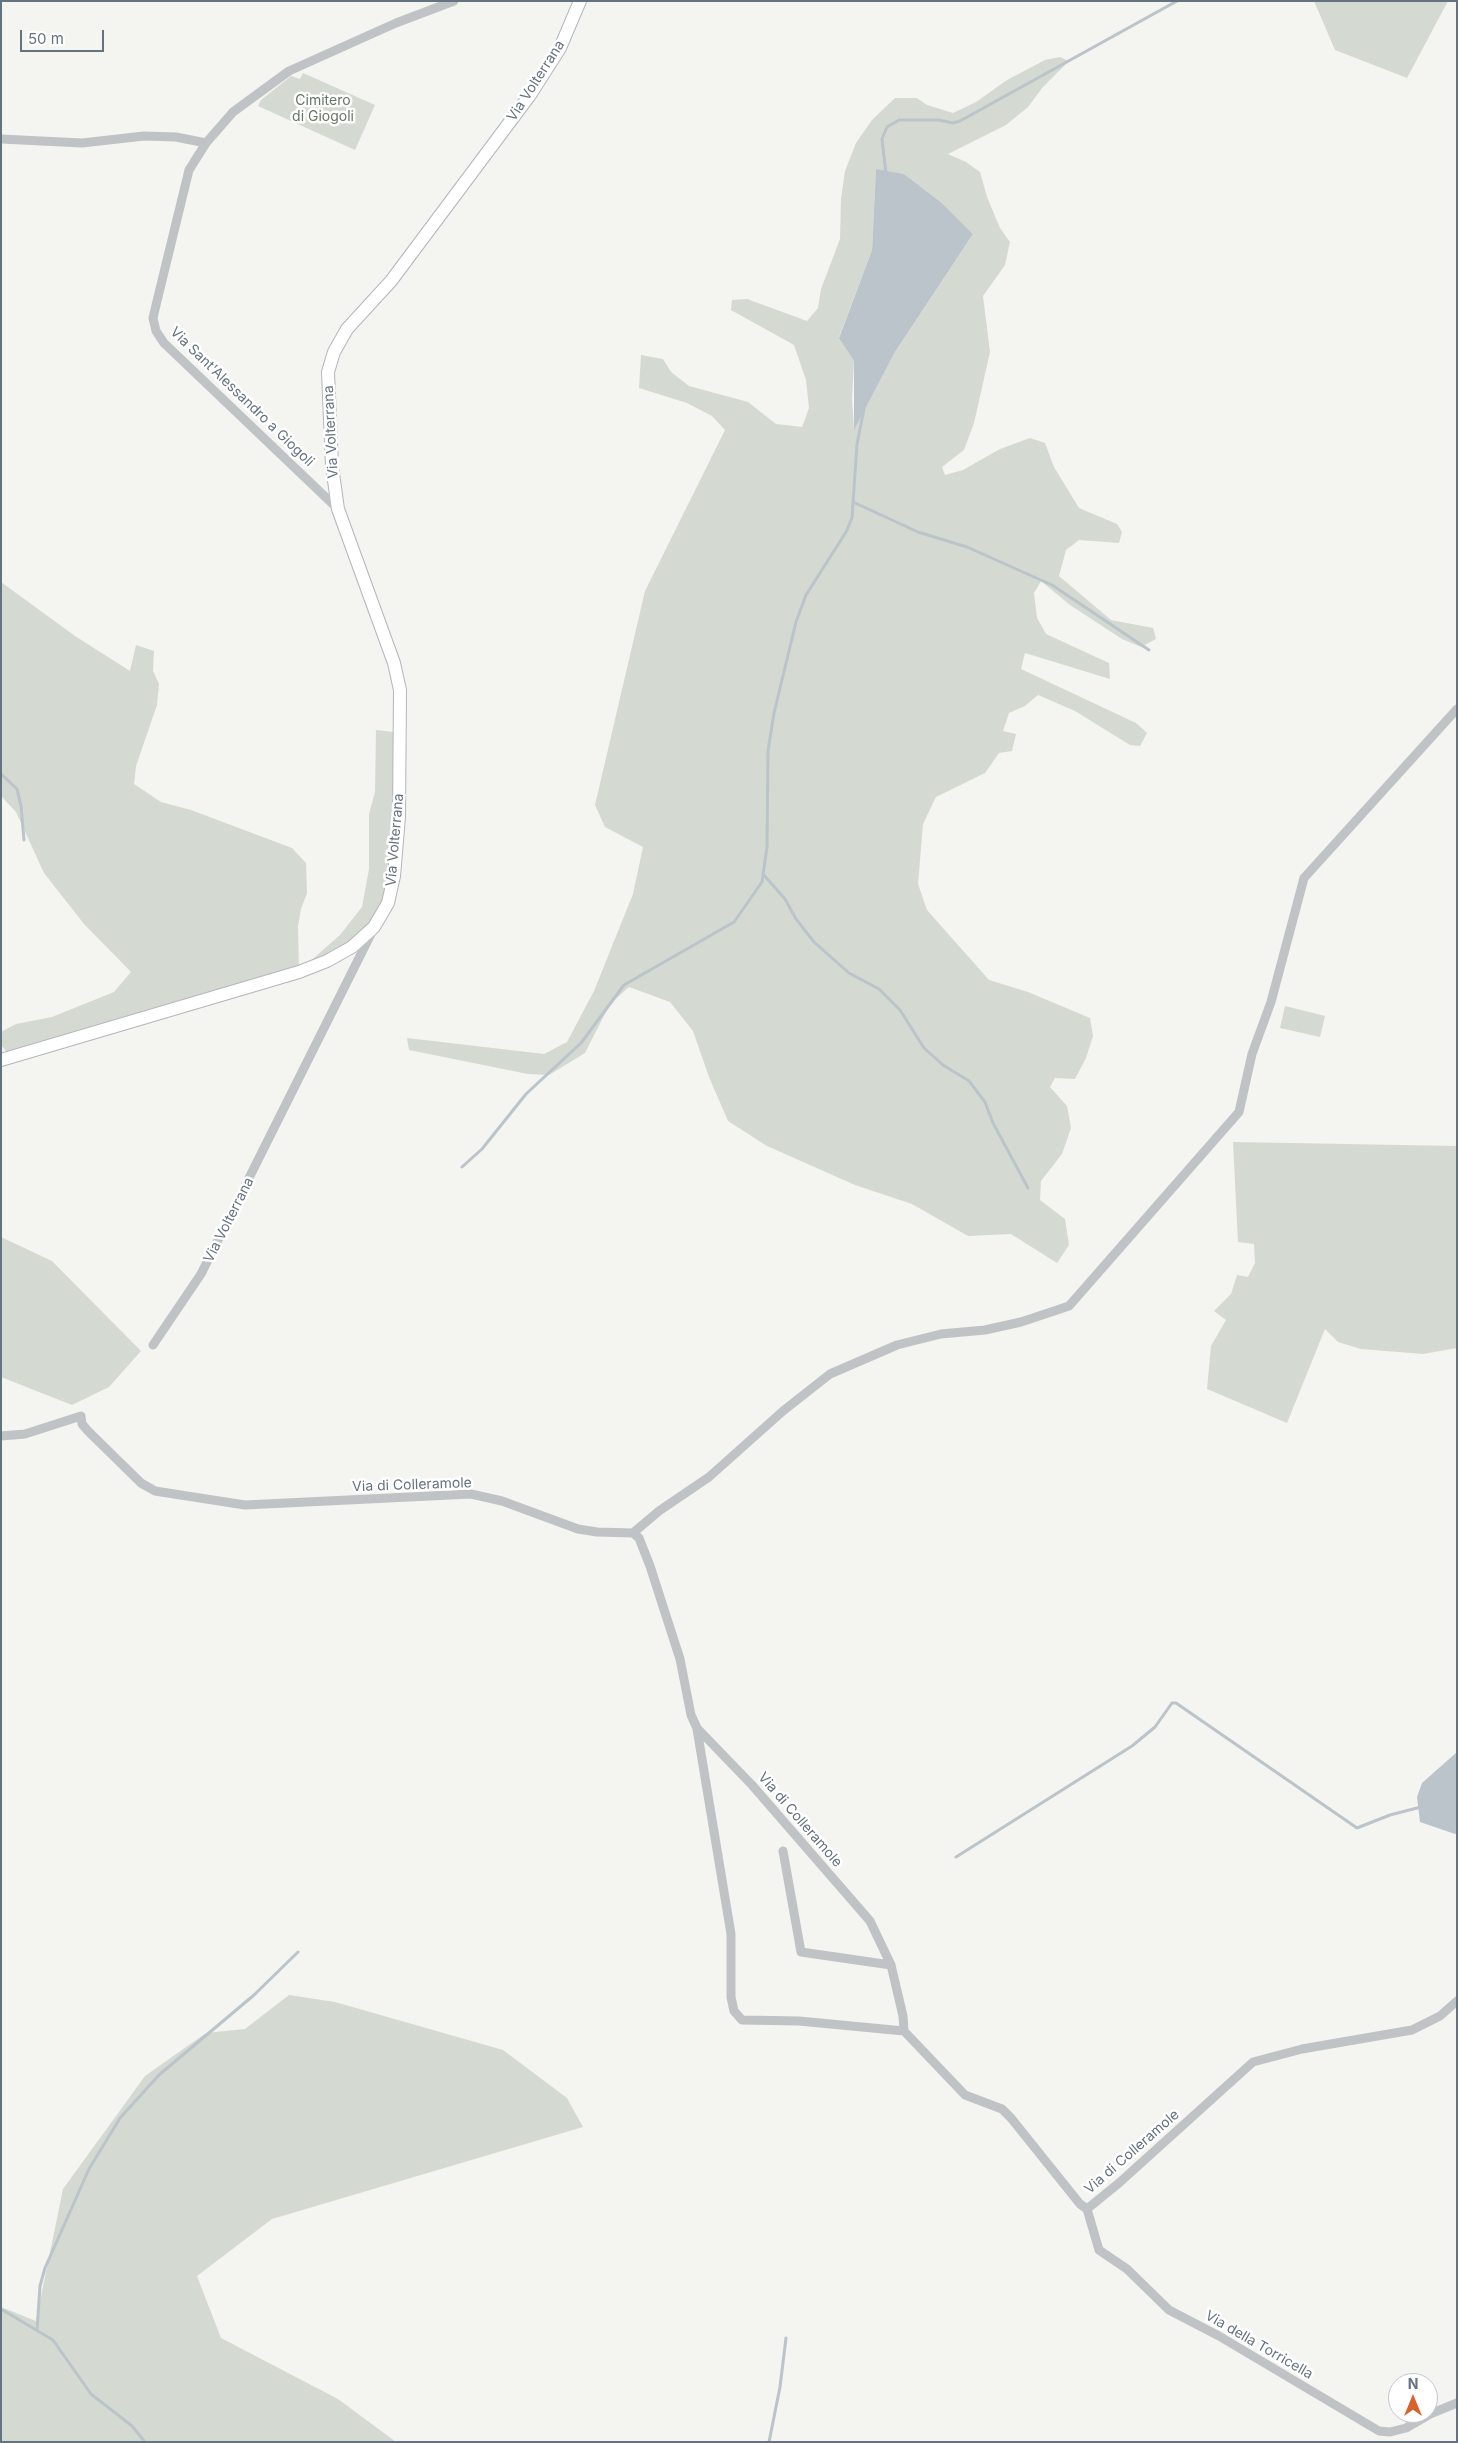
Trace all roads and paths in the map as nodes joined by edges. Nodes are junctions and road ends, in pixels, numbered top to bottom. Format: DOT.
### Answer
graph roads {
  1 [pos="454,1"];
  2 [pos="580,1"];
  3 [pos="1,139"];
  4 [pos="206,143"];
  5 [pos="338,509"];
  6 [pos="1457,709"];
  7 [pos="374,927"];
  8 [pos="1,1060"];
  9 [pos="153,1345"];
  10 [pos="1,1436"];
  11 [pos="633,1533"];
  12 [pos="697,1728"];
  13 [pos="783,1850"];
  14 [pos="891,1965"];
  15 [pos="1457,2001"];
  16 [pos="904,2031"];
  17 [pos="1087,2209"];
  18 [pos="1457,2404"];
  1 -- 4 [label="street, Via Sant'Alessandro a Giogoli"];
  2 -- 5 [label="main road, Via Volterrana"];
  3 -- 4 [label="street"];
  4 -- 5 [label="street, Via Sant'Alessandro a Giogoli"];
  5 -- 7 [label="main road, Via Volterrana"];
  6 -- 11 [label="street"];
  7 -- 8 [label="main road, Via Volterrana"];
  7 -- 9 [label="street, Via Volterrana"];
  10 -- 11 [label="street, Via di Colleramole"];
  11 -- 12 [label="street, Via di Colleramole"];
  12 -- 14 [label="street, Via di Colleramole"];
  12 -- 16 [label="street"];
  13 -- 14 [label="street"];
  14 -- 16 [label="street, Via di Colleramole"];
  15 -- 17 [label="street, Via di Colleramole"];
  16 -- 17 [label="street, Via di Colleramole"];
  17 -- 18 [label="street, Via della Torricella"];
}
